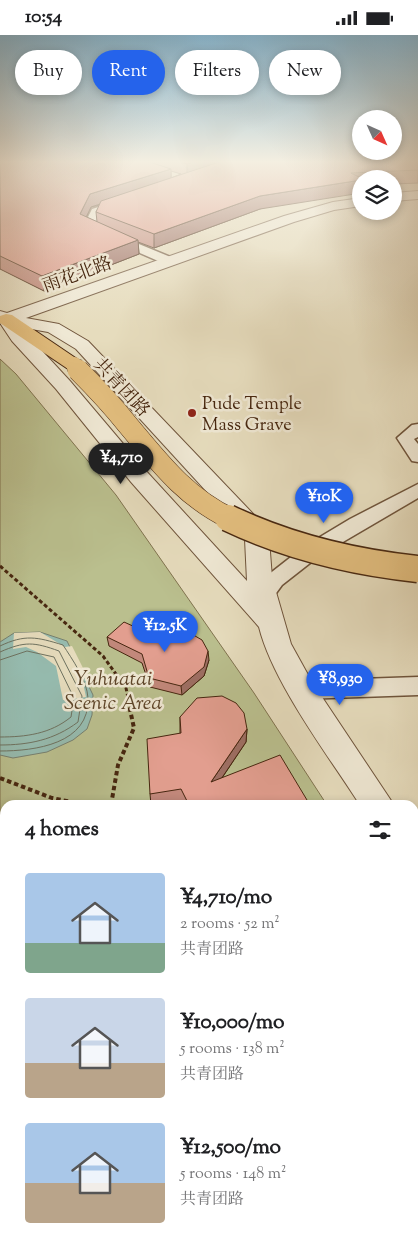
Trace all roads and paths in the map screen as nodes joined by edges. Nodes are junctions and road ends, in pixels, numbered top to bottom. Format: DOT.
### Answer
graph roads {
  1 [pos="93,217"];
  2 [pos="294,217"];
  3 [pos="170,261"];
  4 [pos="3,317"];
  5 [pos="418,429"];
  6 [pos="418,457"];
  7 [pos="418,490"];
  8 [pos="0,566"];
  9 [pos="418,569"];
  10 [pos="266,609"];
  11 [pos="418,686"];
  12 [pos="302,690"];
  13 [pos="0,778"];
  14 [pos="62,800"];
  15 [pos="112,800"];
  16 [pos="375,800"];
  1 -- 3 [label="street"];
  2 -- 3 [label="street, 雨花北路"];
  3 -- 4 [label="street, 雨花北路"];
  4 -- 9 [label="main road, bridge"];
  4 -- 10 [label="street, 共青团路"];
  4 -- 10 [label="street, 共青团路"];
  5 -- 6 [label="street"];
  7 -- 10 [label="street"];
  8 -- 15 [label="path"];
  10 -- 12 [label="street, 共青团路"];
  11 -- 12 [label="street"];
  12 -- 16 [label="street, 共青团路"];
  13 -- 14 [label="path"];
}
